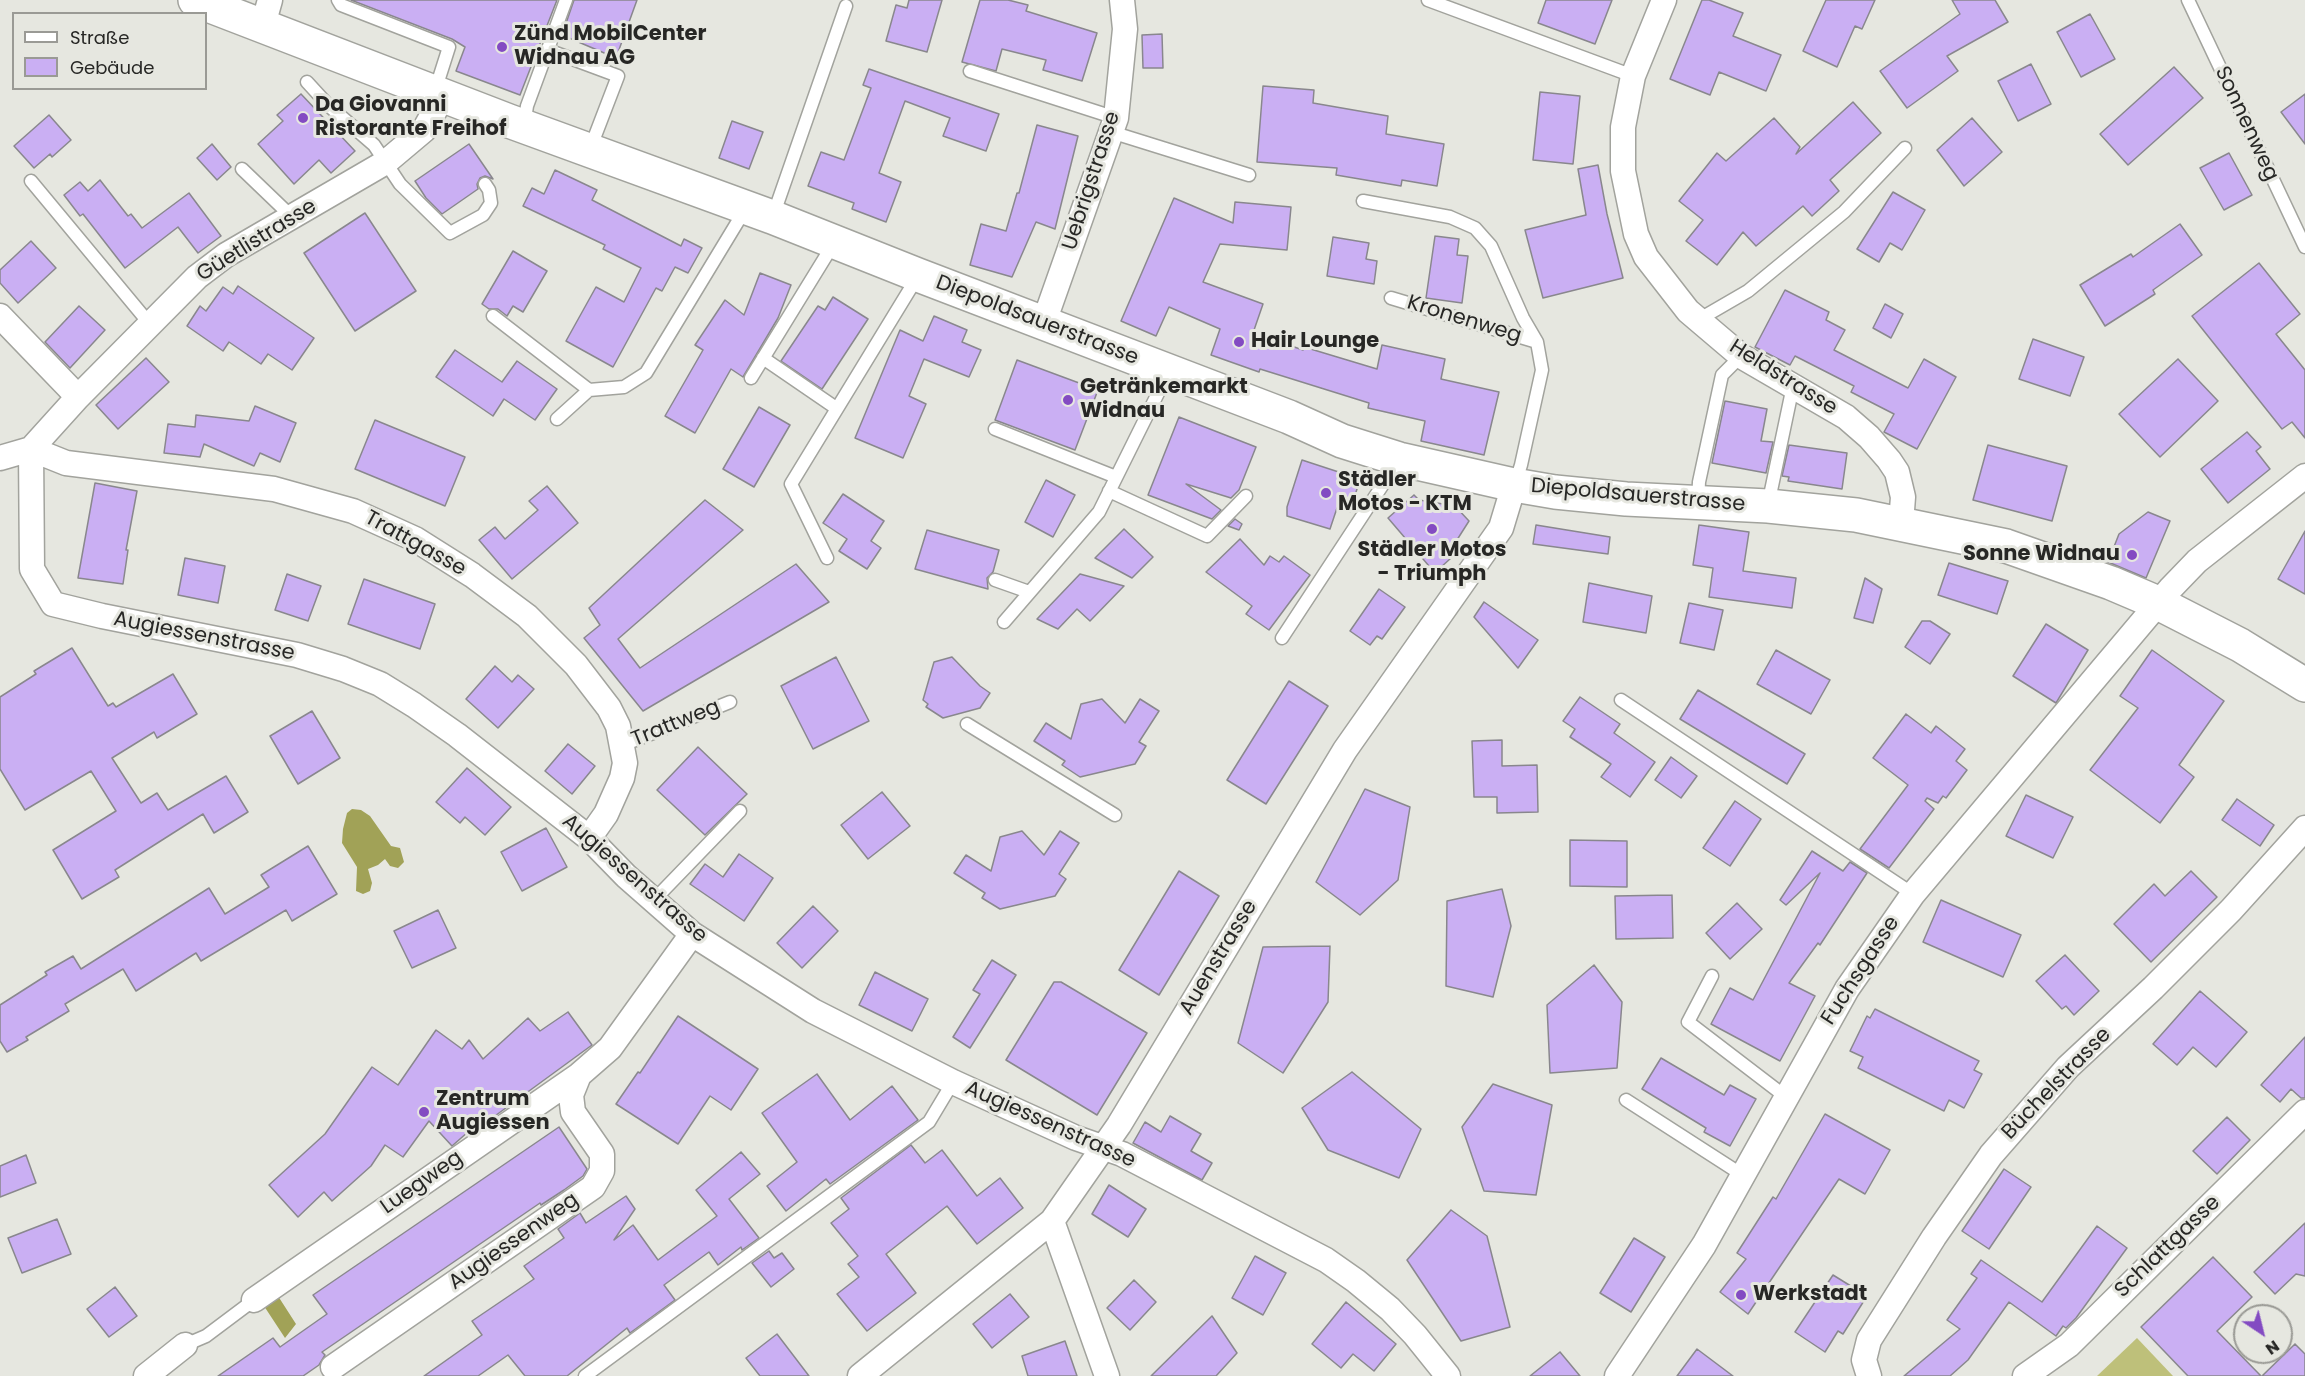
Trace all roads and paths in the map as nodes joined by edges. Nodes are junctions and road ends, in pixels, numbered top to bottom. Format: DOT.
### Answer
graph roads {
  1 [pos="195,0"];
  2 [pos="338,0"];
  3 [pos="566,0"];
  4 [pos="1122,0"];
  5 [pos="1428,0"];
  6 [pos="1664,0"];
  7 [pos="2188,0"];
  8 [pos="846,6"];
  9 [pos="267,13"];
  10 [pos="548,50"];
  11 [pos="970,71"];
  12 [pos="1634,76"];
  13 [pos="307,82"];
  14 [pos="439,94"];
  15 [pos="1113,125"];
  16 [pos="524,126"];
  17 [pos="1905,148"];
  18 [pos="589,150"];
  19 [pos="386,162"];
  20 [pos="242,169"];
  21 [pos="1249,175"];
  22 [pos="31,181"];
  23 [pos="485,184"];
  24 [pos="1363,201"];
  25 [pos="759,212"];
  26 [pos="292,217"];
  27 [pos="834,242"];
  28 [pos="2305,247"];
  29 [pos="918,275"];
  30 [pos="1391,298"];
  31 [pos="0,316"];
  32 [pos="494,316"];
  33 [pos="1698,320"];
  34 [pos="1044,322"];
  35 [pos="149,323"];
  36 [pos="1537,342"];
  37 [pos="1741,356"];
  38 [pos="763,358"];
  39 [pos="1169,370"];
  40 [pos="751,378"];
  41 [pos="1793,386"];
  42 [pos="589,390"];
  43 [pos="78,397"];
  44 [pos="836,408"];
  45 [pos="557,419"];
  46 [pos="995,429"];
  47 [pos="31,449"];
  48 [pos="0,458"];
  49 [pos="1399,459"];
  50 [pos="2305,476"];
  51 [pos="1116,477"];
  52 [pos="1514,485"];
  53 [pos="1109,491"];
  54 [pos="1246,496"];
  55 [pos="1698,502"];
  56 [pos="1768,506"];
  57 [pos="1901,523"];
  58 [pos="827,558"];
  59 [pos="995,580"];
  60 [pos="1029,592"];
  61 [pos="2158,603"];
  62 [pos="1004,622"];
  63 [pos="1282,638"];
  64 [pos="2305,685"];
  65 [pos="1621,700"];
  66 [pos="730,702"];
  67 [pos="967,724"];
  68 [pos="623,745"];
  69 [pos="740,811"];
  70 [pos="1115,814"];
  71 [pos="2305,828"];
  72 [pos="589,838"];
  73 [pos="1913,894"];
  74 [pos="654,900"];
  75 [pos="693,934"];
  76 [pos="1712,976"];
  77 [pos="579,1075"];
  78 [pos="953,1082"];
  79 [pos="1786,1096"];
  80 [pos="1626,1100"];
  81 [pos="2305,1112"];
  82 [pos="1103,1147"];
  83 [pos="1744,1176"];
  84 [pos="1052,1221"];
  85 [pos="254,1300"];
  86 [pos="185,1345"];
  87 [pos="333,1367"];
  88 [pos="146,1376"];
  89 [pos="585,1376"];
  90 [pos="860,1376"];
  91 [pos="1107,1376"];
  92 [pos="1448,1376"];
  93 [pos="1617,1376"];
  94 [pos="1869,1376"];
  95 [pos="2025,1376"];
  1 -- 9 [label="main road, Diepoldsauerstrasse"];
  2 -- 14 [label="lane"];
  3 -- 10 [label="lane"];
  4 -- 15 [label="street, Uebrigstrasse"];
  5 -- 12 [label="lane"];
  6 -- 12 [label="street, Heldstrasse"];
  7 -- 28 [label="lane, Sonnenweg"];
  8 -- 25 [label="lane"];
  9 -- 14 [label="main road, Diepoldsauerstrasse"];
  10 -- 16 [label="lane"];
  10 -- 18 [label="lane"];
  11 -- 15 [label="lane"];
  12 -- 33 [label="street, Heldstrasse"];
  13 -- 19 [label="lane"];
  14 -- 16 [label="main road, Diepoldsauerstrasse"];
  14 -- 19 [label="street, Güetlistrasse"];
  15 -- 21 [label="lane"];
  15 -- 34 [label="street, Uebrigstrasse"];
  16 -- 18 [label="main road, Diepoldsauerstrasse"];
  17 -- 33 [label="lane"];
  18 -- 25 [label="main road, Diepoldsauerstrasse"];
  19 -- 23 [label="lane"];
  19 -- 26 [label="street, Güetlistrasse"];
  20 -- 26 [label="lane"];
  22 -- 35 [label="lane"];
  24 -- 36 [label="lane"];
  25 -- 27 [label="main road, Diepoldsauerstrasse"];
  25 -- 42 [label="lane"];
  26 -- 35 [label="street, Güetlistrasse"];
  27 -- 29 [label="main road, Diepoldsauerstrasse"];
  27 -- 38 [label="lane"];
  29 -- 34 [label="main road, Diepoldsauerstrasse"];
  29 -- 44 [label="lane"];
  30 -- 36 [label="lane, Kronenweg"];
  31 -- 43 [label="street"];
  32 -- 42 [label="lane"];
  33 -- 37 [label="street, Heldstrasse"];
  34 -- 39 [label="main road, Diepoldsauerstrasse"];
  35 -- 43 [label="street, Güetlistrasse"];
  36 -- 52 [label="lane"];
  37 -- 41 [label="street, Heldstrasse"];
  37 -- 55 [label="lane"];
  38 -- 40 [label="lane"];
  38 -- 44 [label="lane"];
  39 -- 49 [label="main road, Diepoldsauerstrasse"];
  39 -- 51 [label="lane"];
  41 -- 56 [label="lane"];
  41 -- 57 [label="street, Heldstrasse"];
  42 -- 45 [label="lane"];
  43 -- 47 [label="street, Güetlistrasse"];
  44 -- 58 [label="lane"];
  46 -- 51 [label="lane"];
  47 -- 48 [label="street"];
  47 -- 68 [label="street, Trattgasse"];
  47 -- 72 [label="street, Augiessenstrasse"];
  49 -- 52 [label="main road, Diepoldsauerstrasse"];
  49 -- 63 [label="lane"];
  50 -- 61 [label="street, Fuchsgasse"];
  51 -- 53 [label="lane"];
  52 -- 55 [label="main road, Diepoldsauerstrasse"];
  52 -- 82 [label="street, Auenstrasse"];
  53 -- 54 [label="lane"];
  53 -- 60 [label="lane"];
  55 -- 56 [label="main road, Diepoldsauerstrasse"];
  56 -- 57 [label="main road, Diepoldsauerstrasse"];
  57 -- 61 [label="main road, Diepoldsauerstrasse"];
  59 -- 60 [label="lane"];
  60 -- 62 [label="lane"];
  61 -- 64 [label="main road, Diepoldsauerstrasse"];
  61 -- 73 [label="street, Fuchsgasse"];
  65 -- 73 [label="lane"];
  66 -- 68 [label="lane, Trattweg"];
  67 -- 70 [label="lane"];
  68 -- 72 [label="street, Trattgasse"];
  69 -- 74 [label="lane"];
  71 -- 94 [label="street, Büchelstrasse"];
  72 -- 74 [label="street, Augiessenstrasse"];
  73 -- 79 [label="street, Fuchsgasse"];
  74 -- 75 [label="street, Augiessenstrasse"];
  75 -- 77 [label="street, Luegweg"];
  75 -- 78 [label="street, Augiessenstrasse"];
  76 -- 79 [label="lane"];
  77 -- 85 [label="street, Luegweg"];
  77 -- 87 [label="street, Augiessenweg"];
  78 -- 82 [label="street, Augiessenstrasse"];
  78 -- 89 [label="lane"];
  79 -- 83 [label="street, Fuchsgasse"];
  80 -- 83 [label="lane"];
  81 -- 95 [label="street, Schlattgasse"];
  82 -- 84 [label="street, Auenstrasse"];
  82 -- 92 [label="street, Augiessenstrasse"];
  83 -- 93 [label="street, Fuchsgasse"];
  84 -- 90 [label="street, Auenstrasse"];
  84 -- 91 [label="street"];
  85 -- 86 [label="lane, Luegweg"];
  86 -- 88 [label="street, Luegweg"];
}
